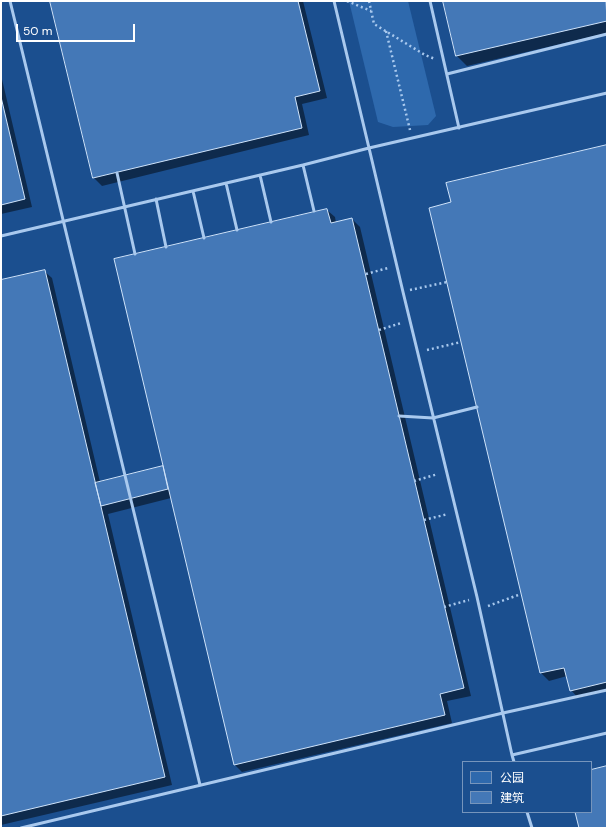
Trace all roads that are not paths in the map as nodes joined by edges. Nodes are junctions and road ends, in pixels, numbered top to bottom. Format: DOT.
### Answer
graph roads {
  1 [pos="10,1"];
  2 [pos="334,1"];
  3 [pos="430,1"];
  4 [pos="607,34"];
  5 [pos="447,74"];
  6 [pos="607,93"];
  7 [pos="459,128"];
  8 [pos="369,148"];
  9 [pos="302,165"];
  10 [pos="117,173"];
  11 [pos="260,175"];
  12 [pos="226,183"];
  13 [pos="193,191"];
  14 [pos="156,199"];
  15 [pos="124,207"];
  16 [pos="314,212"];
  17 [pos="63,222"];
  18 [pos="271,222"];
  19 [pos="237,230"];
  20 [pos="1,236"];
  21 [pos="204,238"];
  22 [pos="166,247"];
  23 [pos="135,254"];
  24 [pos="477,407"];
  25 [pos="399,416"];
  26 [pos="433,418"];
  27 [pos="607,690"];
  28 [pos="503,713"];
  29 [pos="607,733"];
  30 [pos="512,755"];
  31 [pos="514,761"];
  32 [pos="200,785"];
  33 [pos="527,813"];
  34 [pos="21,828"];
  35 [pos="527,828"];
  36 [pos="531,828"];
  1 -- 17 [label="lane"];
  2 -- 8 [label="lane"];
  3 -- 5 [label="lane"];
  4 -- 5 [label="lane"];
  5 -- 7 [label="lane"];
  6 -- 7 [label="lane"];
  7 -- 8 [label="lane"];
  8 -- 9 [label="lane"];
  8 -- 26 [label="lane"];
  9 -- 11 [label="lane"];
  9 -- 16 [label="lane"];
  10 -- 15 [label="lane"];
  11 -- 12 [label="lane"];
  11 -- 18 [label="lane"];
  12 -- 13 [label="lane"];
  12 -- 19 [label="lane"];
  13 -- 14 [label="lane"];
  13 -- 21 [label="lane"];
  14 -- 15 [label="lane"];
  14 -- 22 [label="lane"];
  15 -- 17 [label="lane"];
  15 -- 23 [label="lane"];
  17 -- 20 [label="lane"];
  17 -- 32 [label="lane"];
  24 -- 26 [label="lane"];
  25 -- 26 [label="lane"];
  26 -- 28 [label="lane"];
  27 -- 28 [label="lane"];
  28 -- 30 [label="lane"];
  28 -- 32 [label="lane"];
  29 -- 30 [label="lane"];
  30 -- 31 [label="lane"];
  32 -- 34 [label="lane"];
  33 -- 36 [label="lane"];
  35 -- 36 [label="lane"];
}
